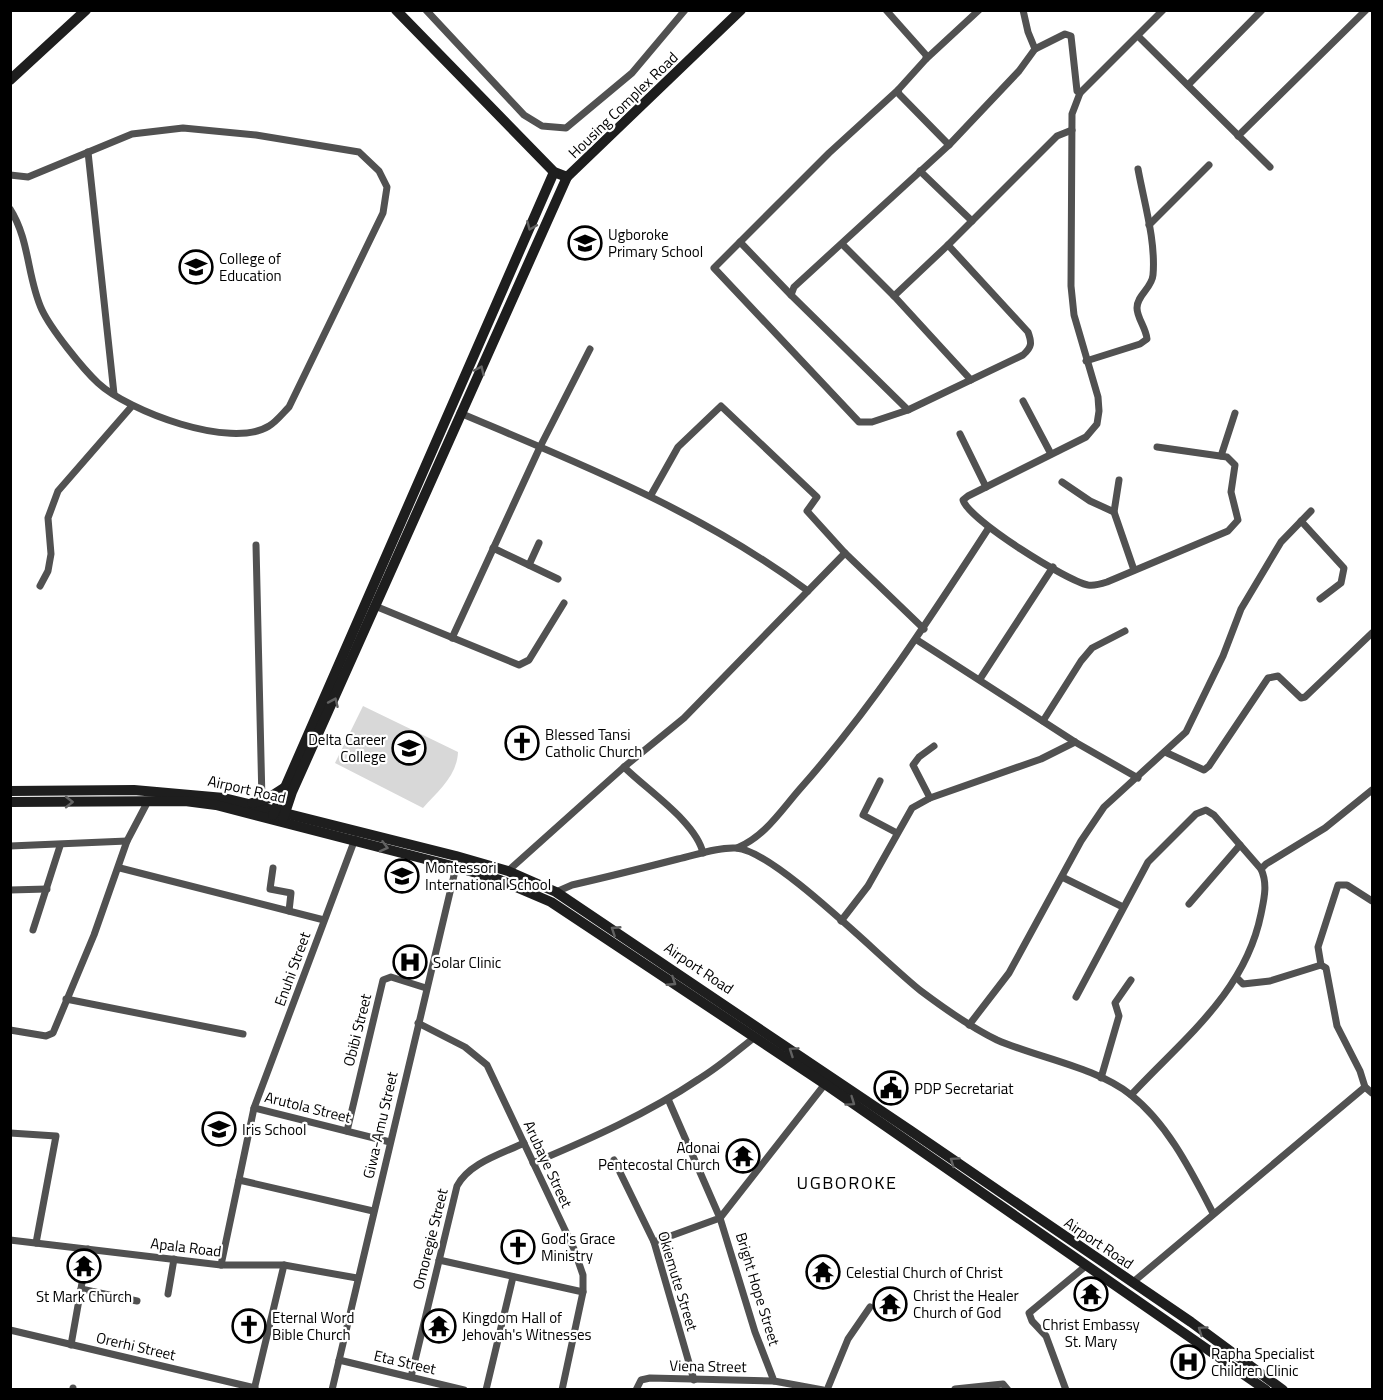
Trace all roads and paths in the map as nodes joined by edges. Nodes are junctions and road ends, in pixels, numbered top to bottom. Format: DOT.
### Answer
graph roads {
  1 [pos="396,10"];
  2 [pos="426,10"];
  3 [pos="685,10"];
  4 [pos="741,10"];
  5 [pos="886,10"];
  6 [pos="979,10"];
  7 [pos="1023,10"];
  8 [pos="1163,10"];
  9 [pos="1262,10"];
  10 [pos="1366,10"];
  11 [pos="81,12"];
  12 [pos="1138,36"];
  13 [pos="1035,49"];
  14 [pos="926,59"];
  15 [pos="10,80"];
  16 [pos="1188,85"];
  17 [pos="898,90"];
  18 [pos="1080,93"];
  19 [pos="1072,130"];
  20 [pos="1238,136"];
  21 [pos="949,145"];
  22 [pos="87,152"];
  23 [pos="1209,165"];
  24 [pos="1269,166"];
  25 [pos="1138,169"];
  26 [pos="920,171"];
  27 [pos="554,172"];
  28 [pos="10,175"];
  29 [pos="567,177"];
  30 [pos="10,210"];
  31 [pos="972,221"];
  32 [pos="1149,225"];
  33 [pos="740,242"];
  34 [pos="843,245"];
  35 [pos="948,245"];
  36 [pos="791,295"];
  37 [pos="894,296"];
  38 [pos="590,349"];
  39 [pos="1086,361"];
  40 [pos="971,380"];
  41 [pos="114,394"];
  42 [pos="1023,401"];
  43 [pos="132,406"];
  44 [pos="908,410"];
  45 [pos="460,412"];
  46 [pos="1235,413"];
  47 [pos="960,434"];
  48 [pos="540,447"];
  49 [pos="1157,447"];
  50 [pos="1051,454"];
  51 [pos="1221,456"];
  52 [pos="1119,480"];
  53 [pos="1062,482"];
  54 [pos="986,487"];
  55 [pos="651,495"];
  56 [pos="1311,510"];
  57 [pos="1114,512"];
  58 [pos="1301,521"];
  59 [pos="988,528"];
  60 [pos="539,543"];
  61 [pos="256,545"];
  62 [pos="494,548"];
  63 [pos="845,554"];
  64 [pos="529,565"];
  65 [pos="1053,567"];
  66 [pos="1134,570"];
  67 [pos="558,579"];
  68 [pos="40,586"];
  69 [pos="808,591"];
  70 [pos="1320,599"];
  71 [pos="564,603"];
  72 [pos="375,606"];
  73 [pos="924,629"];
  74 [pos="1125,631"];
  75 [pos="1372,633"];
  76 [pos="452,638"];
  77 [pos="917,640"];
  78 [pos="980,679"];
  79 [pos="1043,721"];
  80 [pos="1075,742"];
  81 [pos="933,746"];
  82 [pos="1165,752"];
  83 [pos="624,767"];
  84 [pos="1138,778"];
  85 [pos="880,781"];
  86 [pos="10,790"];
  87 [pos="288,790"];
  88 [pos="1372,790"];
  89 [pos="930,798"];
  90 [pos="262,801"];
  91 [pos="10,802"];
  92 [pos="147,803"];
  93 [pos="250,804"];
  94 [pos="278,816"];
  95 [pos="301,818"];
  96 [pos="897,833"];
  97 [pos="356,839"];
  98 [pos="127,841"];
  99 [pos="1240,845"];
  100 [pos="10,846"];
  101 [pos="60,846"];
  102 [pos="737,848"];
  103 [pos="703,853"];
  104 [pos="456,867"];
  105 [pos="120,868"];
  106 [pos="273,868"];
  107 [pos="1261,869"];
  108 [pos="508,871"];
  109 [pos="1062,877"];
  110 [pos="47,889"];
  111 [pos="10,890"];
  112 [pos="556,892"];
  113 [pos="1372,901"];
  114 [pos="1189,904"];
  115 [pos="1123,907"];
  116 [pos="289,911"];
  117 [pos="324,920"];
  118 [pos="841,921"];
  119 [pos="33,930"];
  120 [pos="646,950"];
  121 [pos="639,961"];
  122 [pos="1321,965"];
  123 [pos="1238,979"];
  124 [pos="1131,980"];
  125 [pos="426,988"];
  126 [pos="1076,997"];
  127 [pos="66,999"];
  128 [pos="418,1023"];
  129 [pos="969,1025"];
  130 [pos="10,1030"];
  131 [pos="243,1034"];
  132 [pos="755,1038"];
  133 [pos="1101,1078"];
  134 [pos="825,1084"];
  135 [pos="1365,1087"];
  136 [pos="1372,1094"];
  137 [pos="1131,1095"];
  138 [pos="668,1099"];
  139 [pos="254,1108"];
  140 [pos="347,1131"];
  141 [pos="10,1132"];
  142 [pos="390,1142"];
  143 [pos="524,1143"];
  144 [pos="614,1160"];
  145 [pos="533,1163"];
  146 [pos="239,1180"];
  147 [pos="373,1211"];
  148 [pos="1213,1214"];
  149 [pos="720,1218"];
  150 [pos="10,1240"];
  151 [pos="654,1242"];
  152 [pos="36,1243"];
  153 [pos="88,1249"];
  154 [pos="174,1259"];
  155 [pos="438,1260"];
  156 [pos="221,1265"];
  157 [pos="284,1265"];
  158 [pos="1087,1265"];
  159 [pos="513,1277"];
  160 [pos="357,1278"];
  161 [pos="1132,1283"];
  162 [pos="81,1288"];
  163 [pos="583,1292"];
  164 [pos="168,1294"];
  165 [pos="138,1301"];
  166 [pos="870,1307"];
  167 [pos="10,1330"];
  168 [pos="71,1345"];
  169 [pos="339,1360"];
  170 [pos="411,1377"];
  171 [pos="694,1380"];
  172 [pos="774,1381"];
  173 [pos="254,1389"];
  174 [pos="332,1389"];
  175 [pos="464,1389"];
  176 [pos="486,1389"];
  177 [pos="562,1389"];
  178 [pos="636,1389"];
  179 [pos="825,1389"];
  180 [pos="955,1389"];
  181 [pos="1008,1389"];
  182 [pos="1066,1389"];
  183 [pos="1266,1389"];
  184 [pos="1283,1389"];
  1 -- 27 [label="main road, Housing Complex Road"];
  2 -- 3 [label="street"];
  4 -- 29 [label="main road, Housing Complex Road"];
  5 -- 14 [label="street"];
  6 -- 14 [label="street"];
  7 -- 13 [label="street"];
  8 -- 12 [label="street"];
  9 -- 16 [label="street"];
  10 -- 20 [label="street"];
  11 -- 15 [label="main road"];
  12 -- 16 [label="street"];
  12 -- 18 [label="street"];
  13 -- 18 [label="street"];
  13 -- 21 [label="street"];
  14 -- 17 [label="street"];
  16 -- 20 [label="street"];
  17 -- 21 [label="street"];
  17 -- 33 [label="street"];
  18 -- 19 [label="street"];
  19 -- 31 [label="street"];
  19 -- 39 [label="street"];
  20 -- 24 [label="street"];
  21 -- 26 [label="street"];
  22 -- 28 [label="street"];
  22 -- 41 [label="street"];
  22 -- 43 [label="street"];
  23 -- 32 [label="street"];
  25 -- 32 [label="street"];
  26 -- 31 [label="street"];
  26 -- 34 [label="street"];
  27 -- 29 [label="main road, Housing Complex Road"];
  27 -- 87 [label="main road, one-way"];
  45 -- 29 [label="main road, one-way"];
  30 -- 41 [label="street"];
  31 -- 35 [label="street"];
  32 -- 39 [label="street"];
  33 -- 36 [label="street"];
  33 -- 44 [label="street"];
  34 -- 36 [label="street"];
  34 -- 37 [label="street"];
  35 -- 37 [label="street"];
  35 -- 40 [label="street"];
  36 -- 44 [label="street"];
  37 -- 40 [label="street"];
  38 -- 48 [label="street"];
  39 -- 50 [label="street"];
  40 -- 44 [label="street"];
  41 -- 43 [label="street"];
  42 -- 50 [label="street"];
  43 -- 68 [label="street"];
  45 -- 48 [label="street"];
  45 -- 72 [label="main road"];
  46 -- 51 [label="street"];
  47 -- 54 [label="street"];
  48 -- 55 [label="street"];
  48 -- 62 [label="street"];
  49 -- 51 [label="street"];
  50 -- 54 [label="street"];
  51 -- 66 [label="street"];
  52 -- 57 [label="street"];
  53 -- 57 [label="street"];
  54 -- 59 [label="street"];
  55 -- 63 [label="street"];
  55 -- 69 [label="street"];
  56 -- 58 [label="street"];
  57 -- 66 [label="street"];
  58 -- 70 [label="street"];
  58 -- 82 [label="street"];
  59 -- 65 [label="street"];
  59 -- 73 [label="street"];
  60 -- 64 [label="street"];
  61 -- 90 [label="street"];
  62 -- 64 [label="street"];
  62 -- 76 [label="street"];
  63 -- 69 [label="street"];
  63 -- 73 [label="street"];
  64 -- 67 [label="street"];
  65 -- 66 [label="street"];
  65 -- 78 [label="street"];
  69 -- 83 [label="street"];
  71 -- 76 [label="street"];
  72 -- 76 [label="street"];
  87 -- 72 [label="main road, one-way"];
  73 -- 77 [label="street"];
  74 -- 79 [label="street"];
  75 -- 82 [label="street"];
  77 -- 78 [label="street"];
  77 -- 102 [label="street"];
  78 -- 79 [label="street"];
  79 -- 80 [label="street"];
  80 -- 84 [label="street"];
  80 -- 89 [label="street"];
  81 -- 89 [label="street"];
  82 -- 84 [label="street"];
  83 -- 103 [label="street"];
  83 -- 108 [label="street"];
  84 -- 109 [label="street"];
  85 -- 96 [label="street"];
  86 -- 93 [label="main road, Airport Road"];
  87 -- 90 [label="main road"];
  87 -- 94 [label="main road"];
  87 -- 95 [label="main road"];
  88 -- 107 [label="street"];
  89 -- 96 [label="street"];
  90 -- 93 [label="main road"];
  91 -- 92 [label="main road, Airport Road, one-way"];
  92 -- 94 [label="main road, Airport Road"];
  92 -- 98 [label="street"];
  93 -- 94 [label="main road, Airport Road"];
  94 -- 95 [label="main road, Airport Road"];
  94 -- 97 [label="main road, Airport Road"];
  95 -- 108 [label="main road, Airport Road"];
  96 -- 118 [label="street"];
  97 -- 104 [label="main road, Airport Road, one-way"];
  97 -- 117 [label="street, Enuhi Street"];
  98 -- 101 [label="street"];
  98 -- 105 [label="street"];
  99 -- 107 [label="street"];
  99 -- 114 [label="street"];
  99 -- 115 [label="street"];
  100 -- 101 [label="street"];
  101 -- 110 [label="street"];
  102 -- 103 [label="street"];
  102 -- 118 [label="street"];
  103 -- 112 [label="street"];
  104 -- 121 [label="main road, Airport Road"];
  104 -- 125 [label="street, Giwa-Amu Street"];
  105 -- 116 [label="street"];
  105 -- 127 [label="street"];
  106 -- 116 [label="street"];
  107 -- 123 [label="street"];
  108 -- 112 [label="main road, Airport Road"];
  109 -- 115 [label="street"];
  109 -- 129 [label="street"];
  110 -- 111 [label="street"];
  110 -- 119 [label="street"];
  120 -- 112 [label="main road, Airport Road, one-way"];
  113 -- 122 [label="street"];
  115 -- 126 [label="street"];
  116 -- 117 [label="street"];
  117 -- 139 [label="street, Enuhi Street"];
  118 -- 129 [label="street"];
  120 -- 121 [label="main road"];
  161 -- 120 [label="main road, Airport Road, one-way"];
  121 -- 132 [label="main road, Airport Road, one-way"];
  122 -- 123 [label="street"];
  122 -- 135 [label="street"];
  123 -- 137 [label="street"];
  124 -- 133 [label="street"];
  125 -- 128 [label="street, Giwa-Amu Street"];
  125 -- 140 [label="street, Obibi Street"];
  127 -- 130 [label="street"];
  127 -- 131 [label="street"];
  128 -- 142 [label="street, Giwa-Amu Street"];
  128 -- 143 [label="street, Arubaye Street"];
  129 -- 133 [label="street"];
  132 -- 134 [label="main road, Airport Road"];
  132 -- 138 [label="street"];
  133 -- 137 [label="street"];
  134 -- 149 [label="street, Bright Hope Street"];
  134 -- 158 [label="main road, Airport Road, one-way"];
  135 -- 136 [label="street"];
  135 -- 148 [label="street"];
  137 -- 148 [label="street"];
  138 -- 145 [label="street"];
  138 -- 149 [label="street"];
  139 -- 140 [label="street, Arutola Street"];
  139 -- 146 [label="street, Enuhi Street"];
  140 -- 142 [label="street, Arutola Street"];
  141 -- 152 [label="street"];
  142 -- 147 [label="street, Giwa-Amu Street"];
  143 -- 145 [label="street, Arubaye Street"];
  143 -- 155 [label="street, Omoregie Street"];
  144 -- 151 [label="street, Okiemute Street"];
  145 -- 163 [label="street, Arubaye Street"];
  146 -- 147 [label="street"];
  146 -- 156 [label="street, Enuhi Street"];
  147 -- 160 [label="street, Giwa-Amu Street"];
  148 -- 161 [label="street"];
  149 -- 151 [label="street"];
  149 -- 172 [label="street, Bright Hope Street"];
  150 -- 152 [label="street, Apala Road"];
  151 -- 171 [label="street, Okiemute Street"];
  152 -- 153 [label="street, Apala Road"];
  153 -- 154 [label="street, Apala Road"];
  153 -- 162 [label="street"];
  154 -- 156 [label="street, Apala Road"];
  154 -- 164 [label="street"];
  155 -- 159 [label="street"];
  155 -- 170 [label="street, Omoregie Street"];
  156 -- 157 [label="street, Apala Road"];
  157 -- 160 [label="street, Apala Road"];
  157 -- 173 [label="street"];
  158 -- 182 [label="street"];
  158 -- 183 [label="main road, Airport Road"];
  159 -- 163 [label="street"];
  159 -- 176 [label="street"];
  160 -- 169 [label="street, Giwa-Amu Street"];
  184 -- 161 [label="main road, Airport Road, one-way"];
  162 -- 165 [label="street"];
  162 -- 168 [label="street"];
  163 -- 177 [label="street, Arubaye Street"];
  166 -- 179 [label="street"];
  167 -- 168 [label="street, Orerhi Street"];
  168 -- 173 [label="street, Orerhi Street"];
  169 -- 170 [label="street, Eta Street"];
  169 -- 174 [label="street, Giwa-Amu Street"];
  170 -- 175 [label="street, Eta Street"];
  171 -- 172 [label="street, Viena Street"];
  171 -- 178 [label="street, Viena Street"];
  172 -- 179 [label="street"];
  180 -- 181 [label="street"];
}
